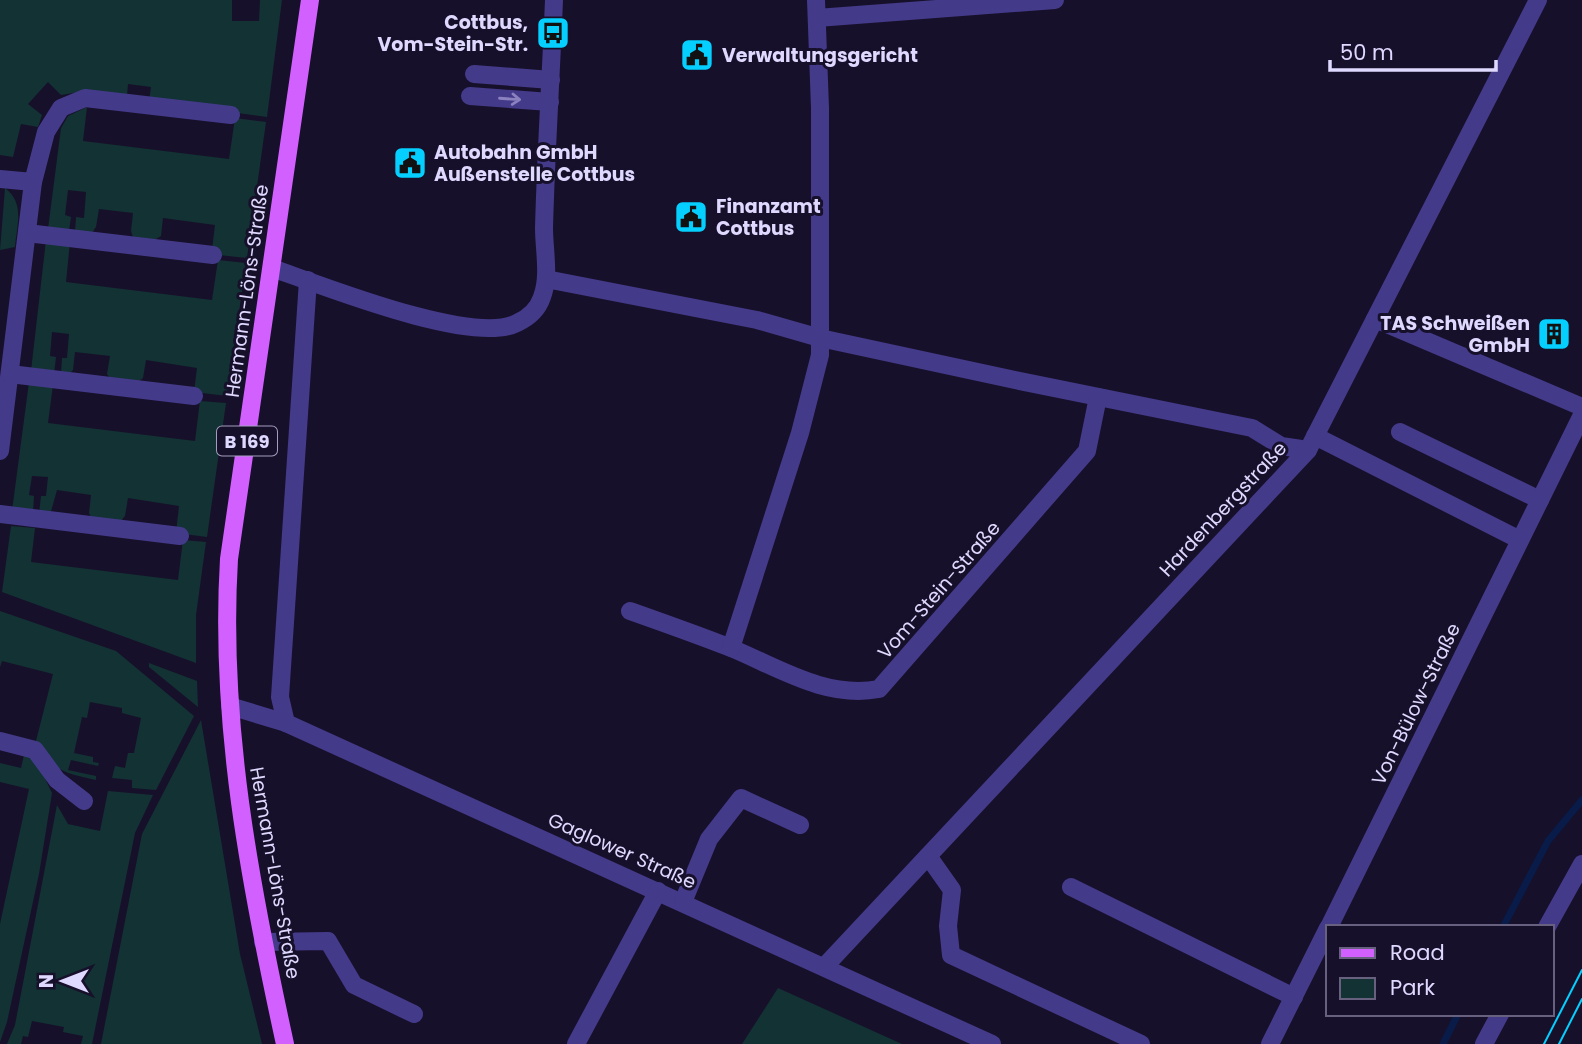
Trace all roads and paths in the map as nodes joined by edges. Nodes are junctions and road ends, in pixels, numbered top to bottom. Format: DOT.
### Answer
graph roads {
  1 [pos="310,0"];
  2 [pos="554,0"];
  3 [pos="816,0"];
  4 [pos="1055,0"];
  5 [pos="1538,0"];
  6 [pos="966,4"];
  7 [pos="817,19"];
  8 [pos="474,74"];
  9 [pos="551,80"];
  10 [pos="470,96"];
  11 [pos="550,102"];
  12 [pos="231,115"];
  13 [pos="0,179"];
  14 [pos="33,183"];
  15 [pos="27,233"];
  16 [pos="213,255"];
  17 [pos="272,268"];
  18 [pos="545,279"];
  19 [pos="307,280"];
  20 [pos="1375,319"];
  21 [pos="820,338"];
  22 [pos="10,374"];
  23 [pos="194,396"];
  24 [pos="1097,397"];
  25 [pos="1582,407"];
  26 [pos="1582,415"];
  27 [pos="1400,432"];
  28 [pos="1311,443"];
  29 [pos="0,451"];
  30 [pos="1540,500"];
  31 [pos="0,514"];
  32 [pos="180,536"];
  33 [pos="1520,540"];
  34 [pos="630,611"];
  35 [pos="731,648"];
  36 [pos="230,706"];
  37 [pos="286,723"];
  38 [pos="0,741"];
  39 [pos="84,801"];
  40 [pos="800,825"];
  41 [pos="928,856"];
  42 [pos="1582,864"];
  43 [pos="1071,887"];
  44 [pos="658,891"];
  45 [pos="683,902"];
  46 [pos="1329,925"];
  47 [pos="1549,925"];
  48 [pos="1326,931"];
  49 [pos="262,942"];
  50 [pos="825,966"];
  51 [pos="1294,997"];
  52 [pos="414,1014"];
  53 [pos="1499,1016"];
  54 [pos="1271,1043"];
  55 [pos="285,1044"];
  56 [pos="576,1044"];
  57 [pos="992,1044"];
  58 [pos="1141,1044"];
  59 [pos="1484,1044"];
  1 -- 17 [label="main road, Hermann-Löns-Straße / B 169"];
  2 -- 9 [label="street"];
  3 -- 7 [label="street"];
  4 -- 6 [label="street"];
  5 -- 20 [label="street, Hardenbergstraße"];
  6 -- 7 [label="street"];
  7 -- 21 [label="street"];
  8 -- 9 [label="street"];
  9 -- 11 [label="street"];
  10 -- 11 [label="street, one-way"];
  11 -- 18 [label="street"];
  12 -- 14 [label="street"];
  13 -- 14 [label="street"];
  14 -- 15 [label="street"];
  15 -- 16 [label="street, Hermann-Löns-Straße"];
  15 -- 22 [label="street"];
  17 -- 19 [label="street"];
  17 -- 36 [label="main road, Hermann-Löns-Straße / B 169"];
  18 -- 19 [label="street"];
  18 -- 21 [label="street"];
  19 -- 37 [label="street"];
  20 -- 25 [label="street"];
  20 -- 28 [label="street, Hardenbergstraße"];
  21 -- 24 [label="street"];
  21 -- 35 [label="street"];
  22 -- 23 [label="street, Hermann-Löns-Straße"];
  22 -- 29 [label="street"];
  24 -- 28 [label="street"];
  24 -- 35 [label="street, Vom-Stein-Straße"];
  26 -- 30 [label="street, Von-Bülow-Straße"];
  27 -- 30 [label="street"];
  28 -- 33 [label="street"];
  28 -- 41 [label="street, Hardenbergstraße"];
  30 -- 33 [label="street, Von-Bülow-Straße"];
  31 -- 32 [label="street"];
  33 -- 46 [label="street, Von-Bülow-Straße"];
  34 -- 35 [label="street, Vom-Stein-Straße"];
  36 -- 37 [label="street, Gaglower Straße"];
  36 -- 49 [label="main road, Hermann-Löns-Straße / B 169"];
  37 -- 44 [label="street, Gaglower Straße"];
  38 -- 39 [label="street"];
  40 -- 45 [label="street"];
  41 -- 50 [label="street, Hardenbergstraße"];
  41 -- 58 [label="street"];
  42 -- 47 [label="street"];
  43 -- 51 [label="street"];
  44 -- 45 [label="street, Gaglower Straße"];
  44 -- 56 [label="street"];
  45 -- 50 [label="street, Gaglower Straße"];
  48 -- 51 [label="street, Von-Bülow-Straße"];
  49 -- 52 [label="street"];
  49 -- 55 [label="main road, Hermann-Löns-Straße / B 169"];
  50 -- 57 [label="street, Gaglower Straße"];
  51 -- 54 [label="street, Von-Bülow-Straße"];
  53 -- 59 [label="street"];
}
